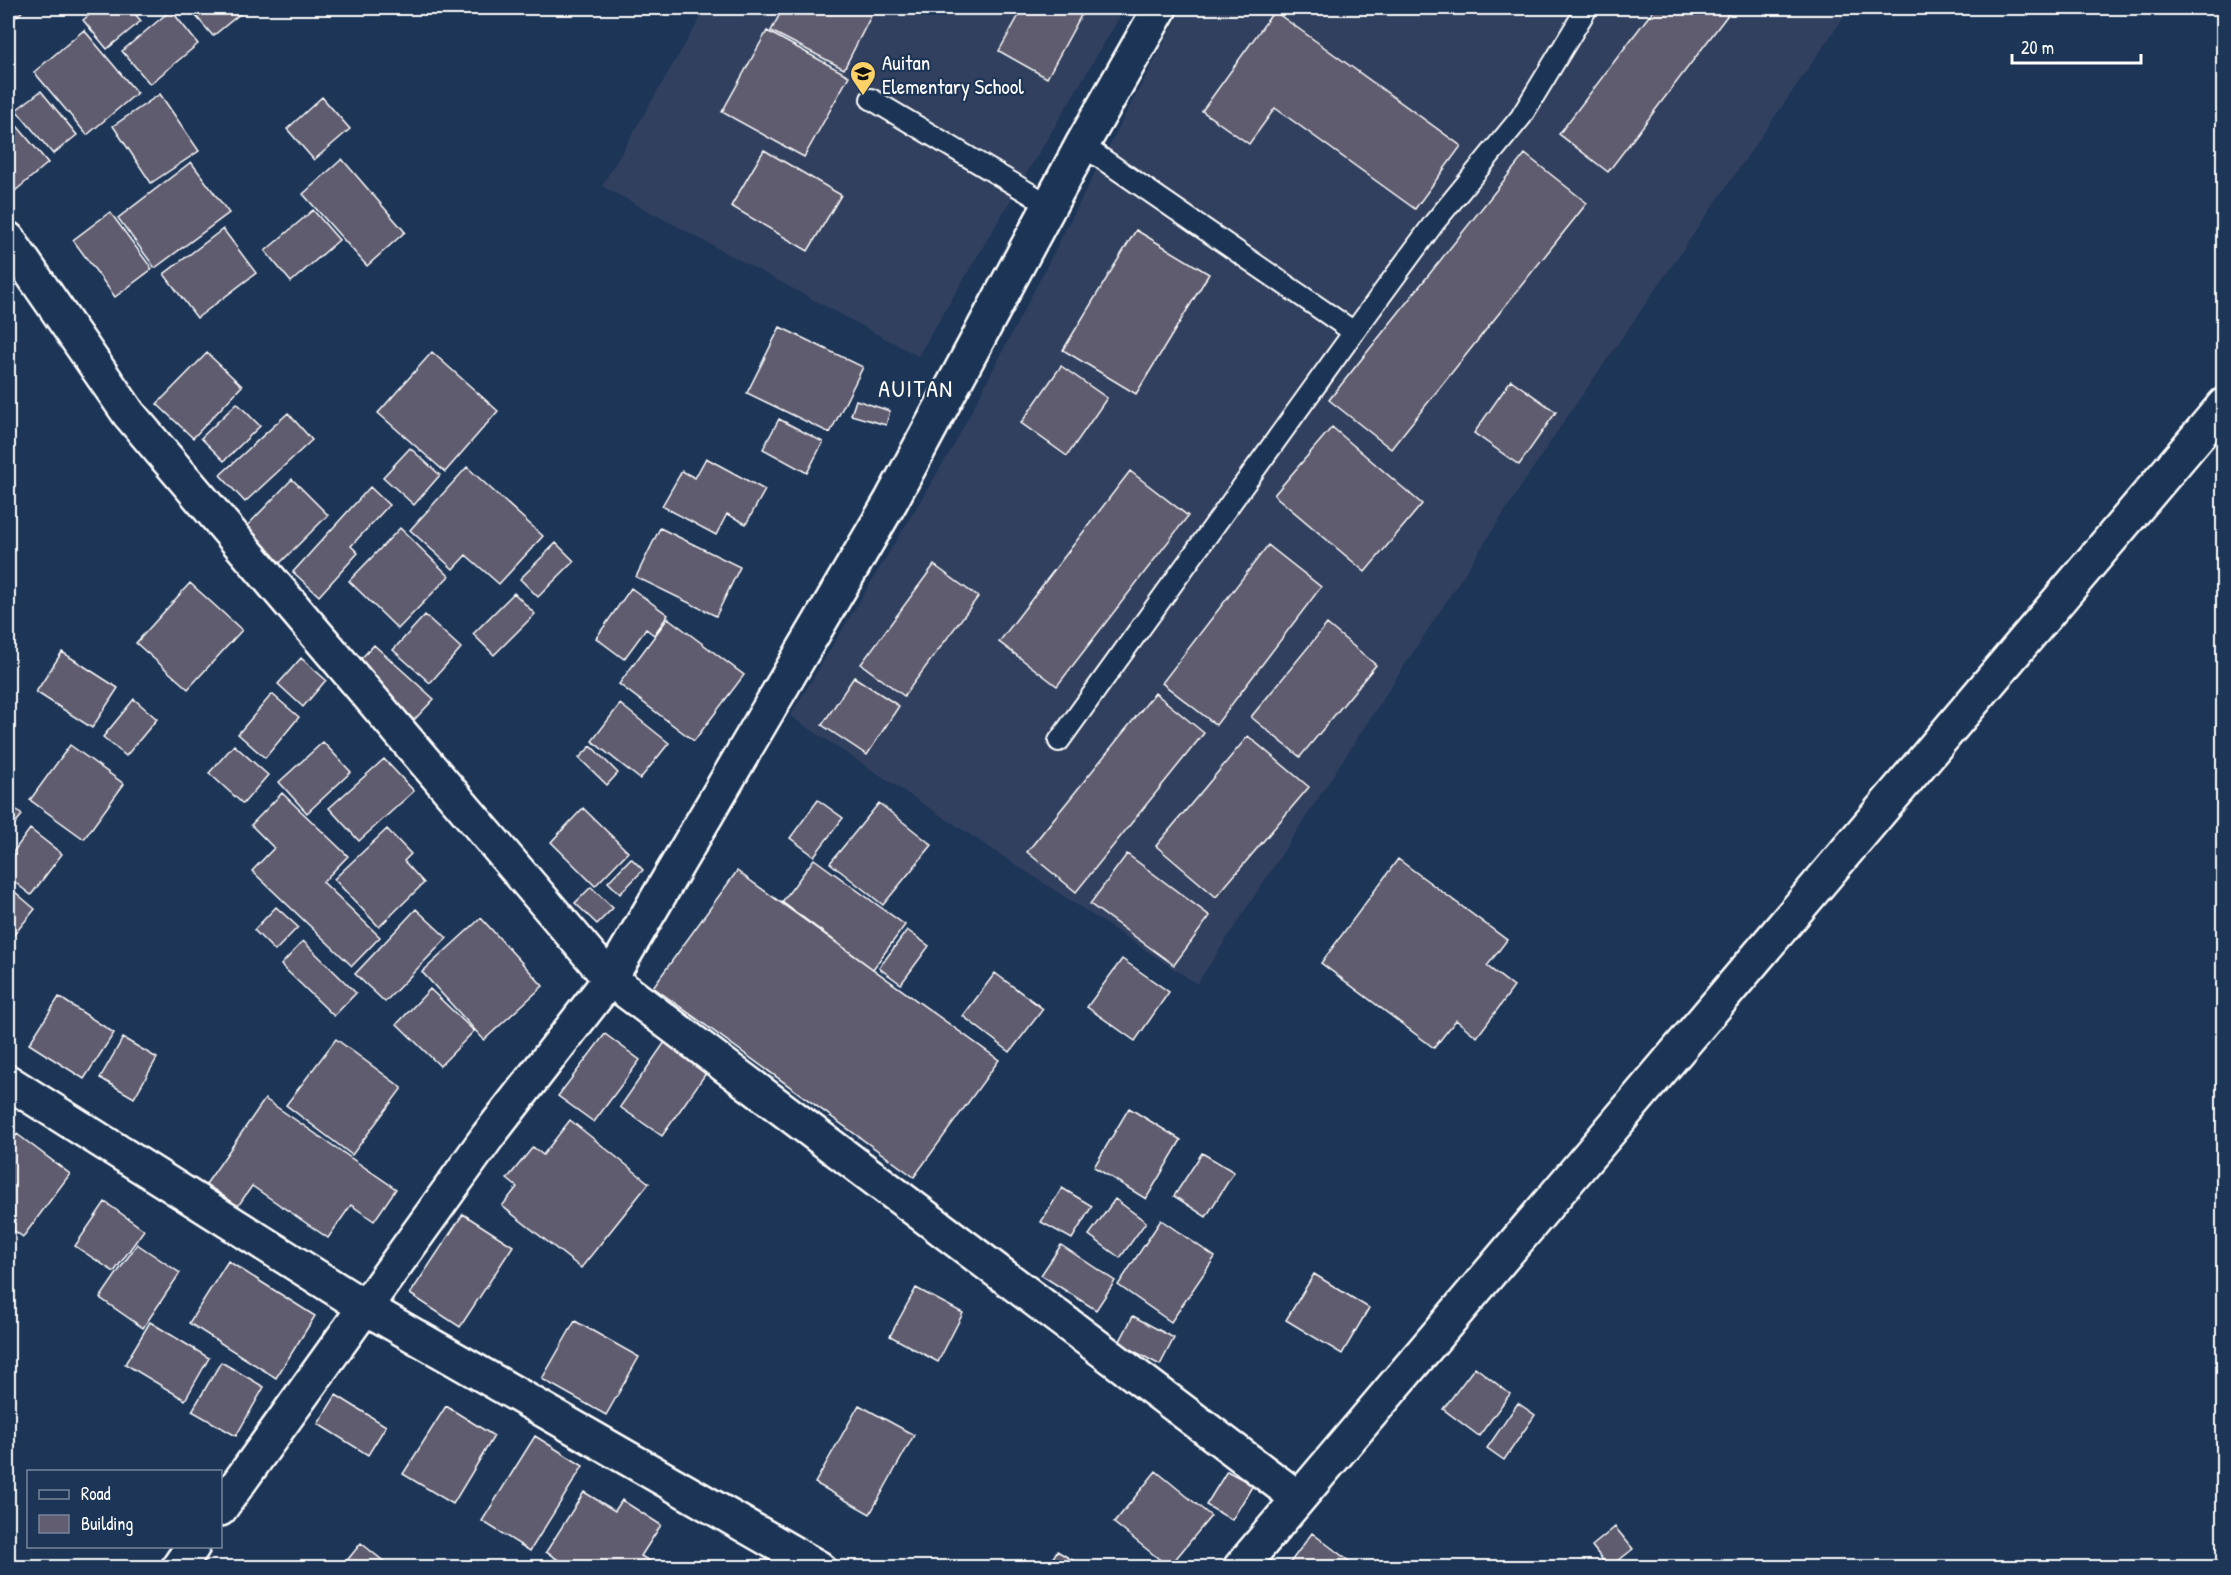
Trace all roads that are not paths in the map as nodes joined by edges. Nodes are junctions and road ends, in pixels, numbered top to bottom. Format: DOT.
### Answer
graph roads {
  1 [pos="1160,8"];
  2 [pos="1587,8"];
  3 [pos="871,99"];
  4 [pos="1082,145"];
  5 [pos="1049,206"];
  6 [pos="8,239"];
  7 [pos="1354,332"];
  8 [pos="2223,405"];
  9 [pos="1059,741"];
  10 [pos="610,979"];
  11 [pos="8,1082"];
  12 [pos="366,1308"];
  13 [pos="1298,1498"];
  14 [pos="222,1506"];
  15 [pos="192,1548"];
  16 [pos="178,1568"];
  17 [pos="819,1568"];
  18 [pos="1240,1568"];
  1 -- 4 [label="street"];
  2 -- 7 [label="lane"];
  3 -- 5 [label="lane"];
  4 -- 5 [label="street"];
  4 -- 7 [label="lane"];
  5 -- 10 [label="street"];
  6 -- 10 [label="street"];
  7 -- 9 [label="lane"];
  8 -- 13 [label="street"];
  10 -- 12 [label="street"];
  10 -- 13 [label="street"];
  11 -- 12 [label="street"];
  12 -- 14 [label="street"];
  12 -- 17 [label="street"];
  13 -- 18 [label="street"];
  15 -- 16 [label="street"];
}
